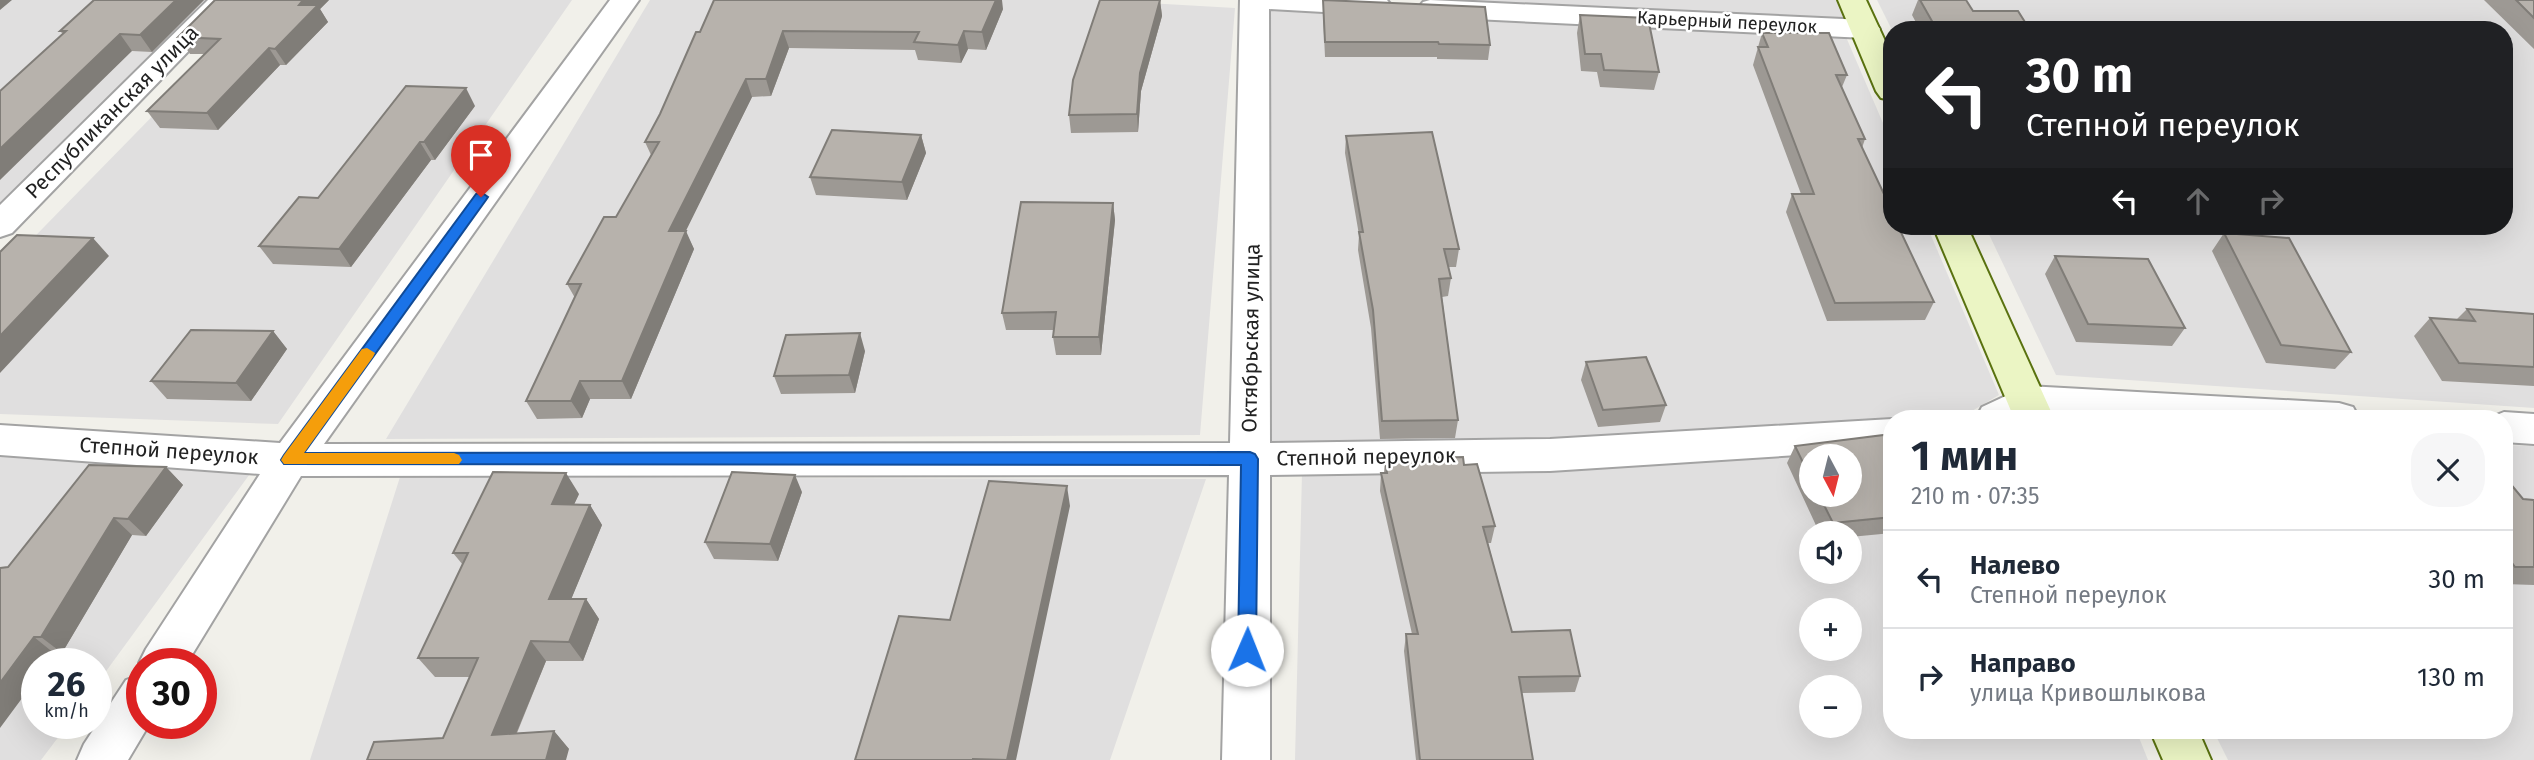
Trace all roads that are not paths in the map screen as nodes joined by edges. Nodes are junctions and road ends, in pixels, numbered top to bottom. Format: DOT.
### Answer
graph roads {
  1 [pos="225,0"];
  2 [pos="625,0"];
  3 [pos="1255,0"];
  4 [pos="1852,0"];
  5 [pos="1865,29"];
  6 [pos="1883,70"];
  7 [pos="0,225"];
  8 [pos="1953,235"];
  9 [pos="2018,410"];
  10 [pos="2513,428"];
  11 [pos="2534,429"];
  12 [pos="1883,435"];
  13 [pos="0,440"];
  14 [pos="1250,459"];
  15 [pos="290,460"];
  16 [pos="171,648"];
  17 [pos="126,720"];
  18 [pos="2178,739"];
  19 [pos="101,760"];
  20 [pos="1246,760"];
  21 [pos="2187,760"];
  1 -- 7 [label="street, Республиканская улица"];
  2 -- 15 [label="street"];
  3 -- 5 [label="street, Карьерный переулок"];
  3 -- 14 [label="street, Октябрьская улица"];
  4 -- 5 [label="main road"];
  5 -- 6 [label="main road"];
  8 -- 9 [label="main road"];
  10 -- 11 [label="street"];
  12 -- 14 [label="street, Степной переулок"];
  13 -- 15 [label="street, Степной переулок"];
  14 -- 15 [label="street, Степной переулок"];
  14 -- 20 [label="street, Октябрьская улица"];
  15 -- 16 [label="street"];
  17 -- 19 [label="street"];
  18 -- 21 [label="main road"];
}
